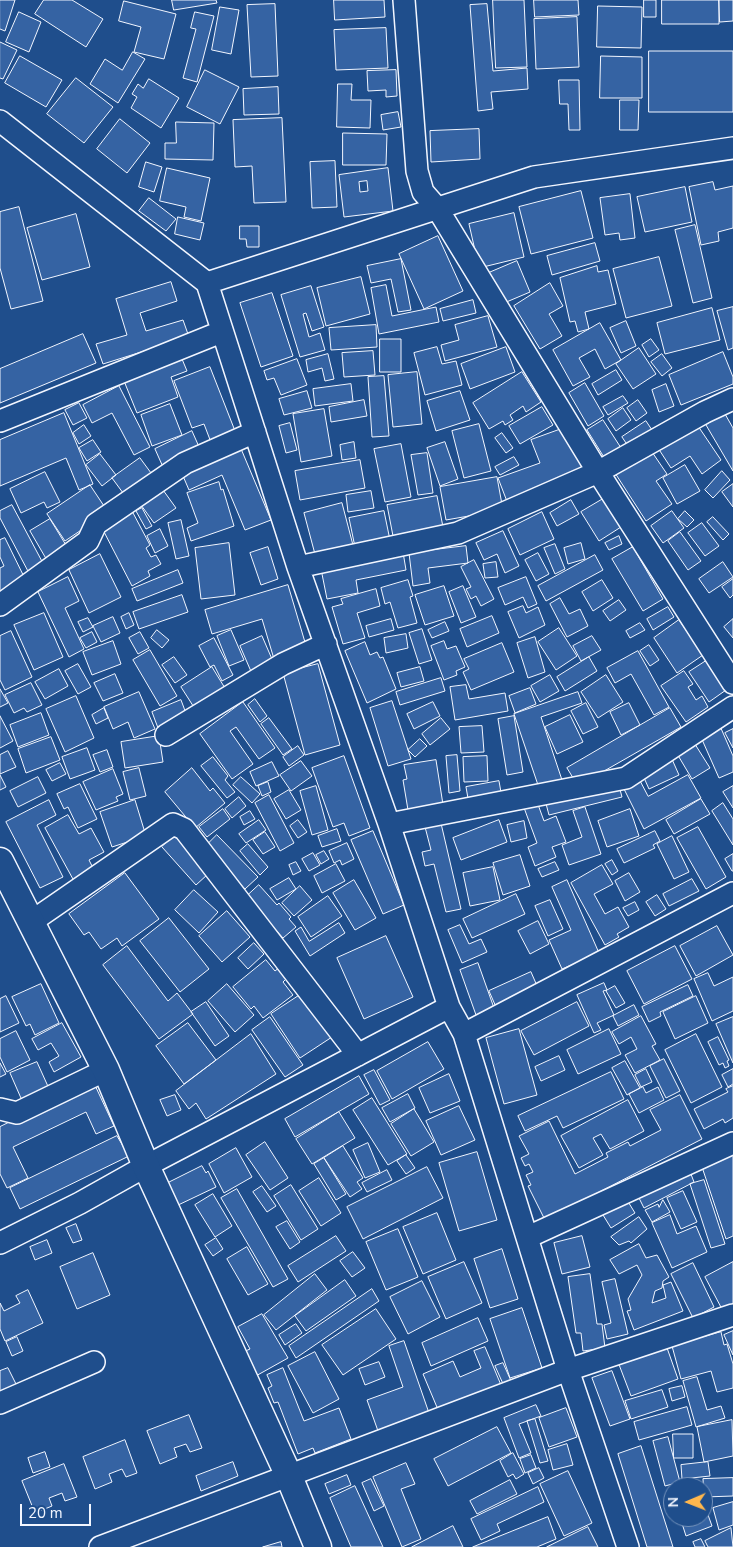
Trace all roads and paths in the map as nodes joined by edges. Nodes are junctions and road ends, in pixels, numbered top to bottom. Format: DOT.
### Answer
graph roads {
  1 [pos="404,0"];
  2 [pos="0,121"];
  3 [pos="733,148"];
  4 [pos="437,208"];
  5 [pos="206,284"];
  6 [pos="222,332"];
  7 [pos="733,399"];
  8 [pos="0,421"];
  9 [pos="255,432"];
  10 [pos="598,472"];
  11 [pos="298,567"];
  12 [pos="0,605"];
  13 [pos="326,644"];
  14 [pos="733,682"];
  15 [pos="733,707"];
  16 [pos="166,735"];
  17 [pos="389,824"];
  18 [pos="0,861"];
  19 [pos="733,893"];
  20 [pos="30,922"];
  21 [pos="449,1006"];
  22 [pos="464,1034"];
  23 [pos="358,1055"];
  24 [pos="106,1070"];
  25 [pos="0,1109"];
  26 [pos="733,1143"];
  27 [pos="146,1166"];
  28 [pos="528,1236"];
  29 [pos="0,1243"];
  30 [pos="733,1315"];
  31 [pos="94,1362"];
  32 [pos="568,1370"];
  33 [pos="0,1403"];
  34 [pos="288,1474"];
  35 [pos="100,1547"];
  36 [pos="318,1547"];
  37 [pos="628,1547"];
  1 -- 4 [label="street"];
  2 -- 5 [label="street"];
  3 -- 4 [label="street"];
  4 -- 5 [label="street"];
  4 -- 10 [label="street"];
  5 -- 6 [label="street"];
  6 -- 8 [label="street"];
  6 -- 9 [label="street"];
  7 -- 10 [label="street"];
  9 -- 11 [label="street"];
  9 -- 12 [label="street"];
  10 -- 11 [label="street"];
  10 -- 14 [label="street"];
  11 -- 13 [label="street"];
  13 -- 16 [label="street"];
  13 -- 17 [label="street"];
  15 -- 17 [label="street"];
  17 -- 21 [label="street"];
  18 -- 20 [label="street"];
  19 -- 22 [label="street"];
  20 -- 23 [label="street"];
  20 -- 24 [label="street"];
  21 -- 22 [label="street"];
  21 -- 23 [label="street"];
  22 -- 28 [label="street"];
  23 -- 27 [label="street"];
  24 -- 25 [label="street"];
  24 -- 27 [label="street"];
  26 -- 28 [label="street"];
  27 -- 29 [label="street"];
  27 -- 34 [label="street"];
  28 -- 32 [label="street"];
  30 -- 32 [label="street"];
  31 -- 33 [label="street"];
  32 -- 34 [label="street"];
  32 -- 37 [label="street"];
  34 -- 35 [label="street"];
  34 -- 36 [label="street"];
}
